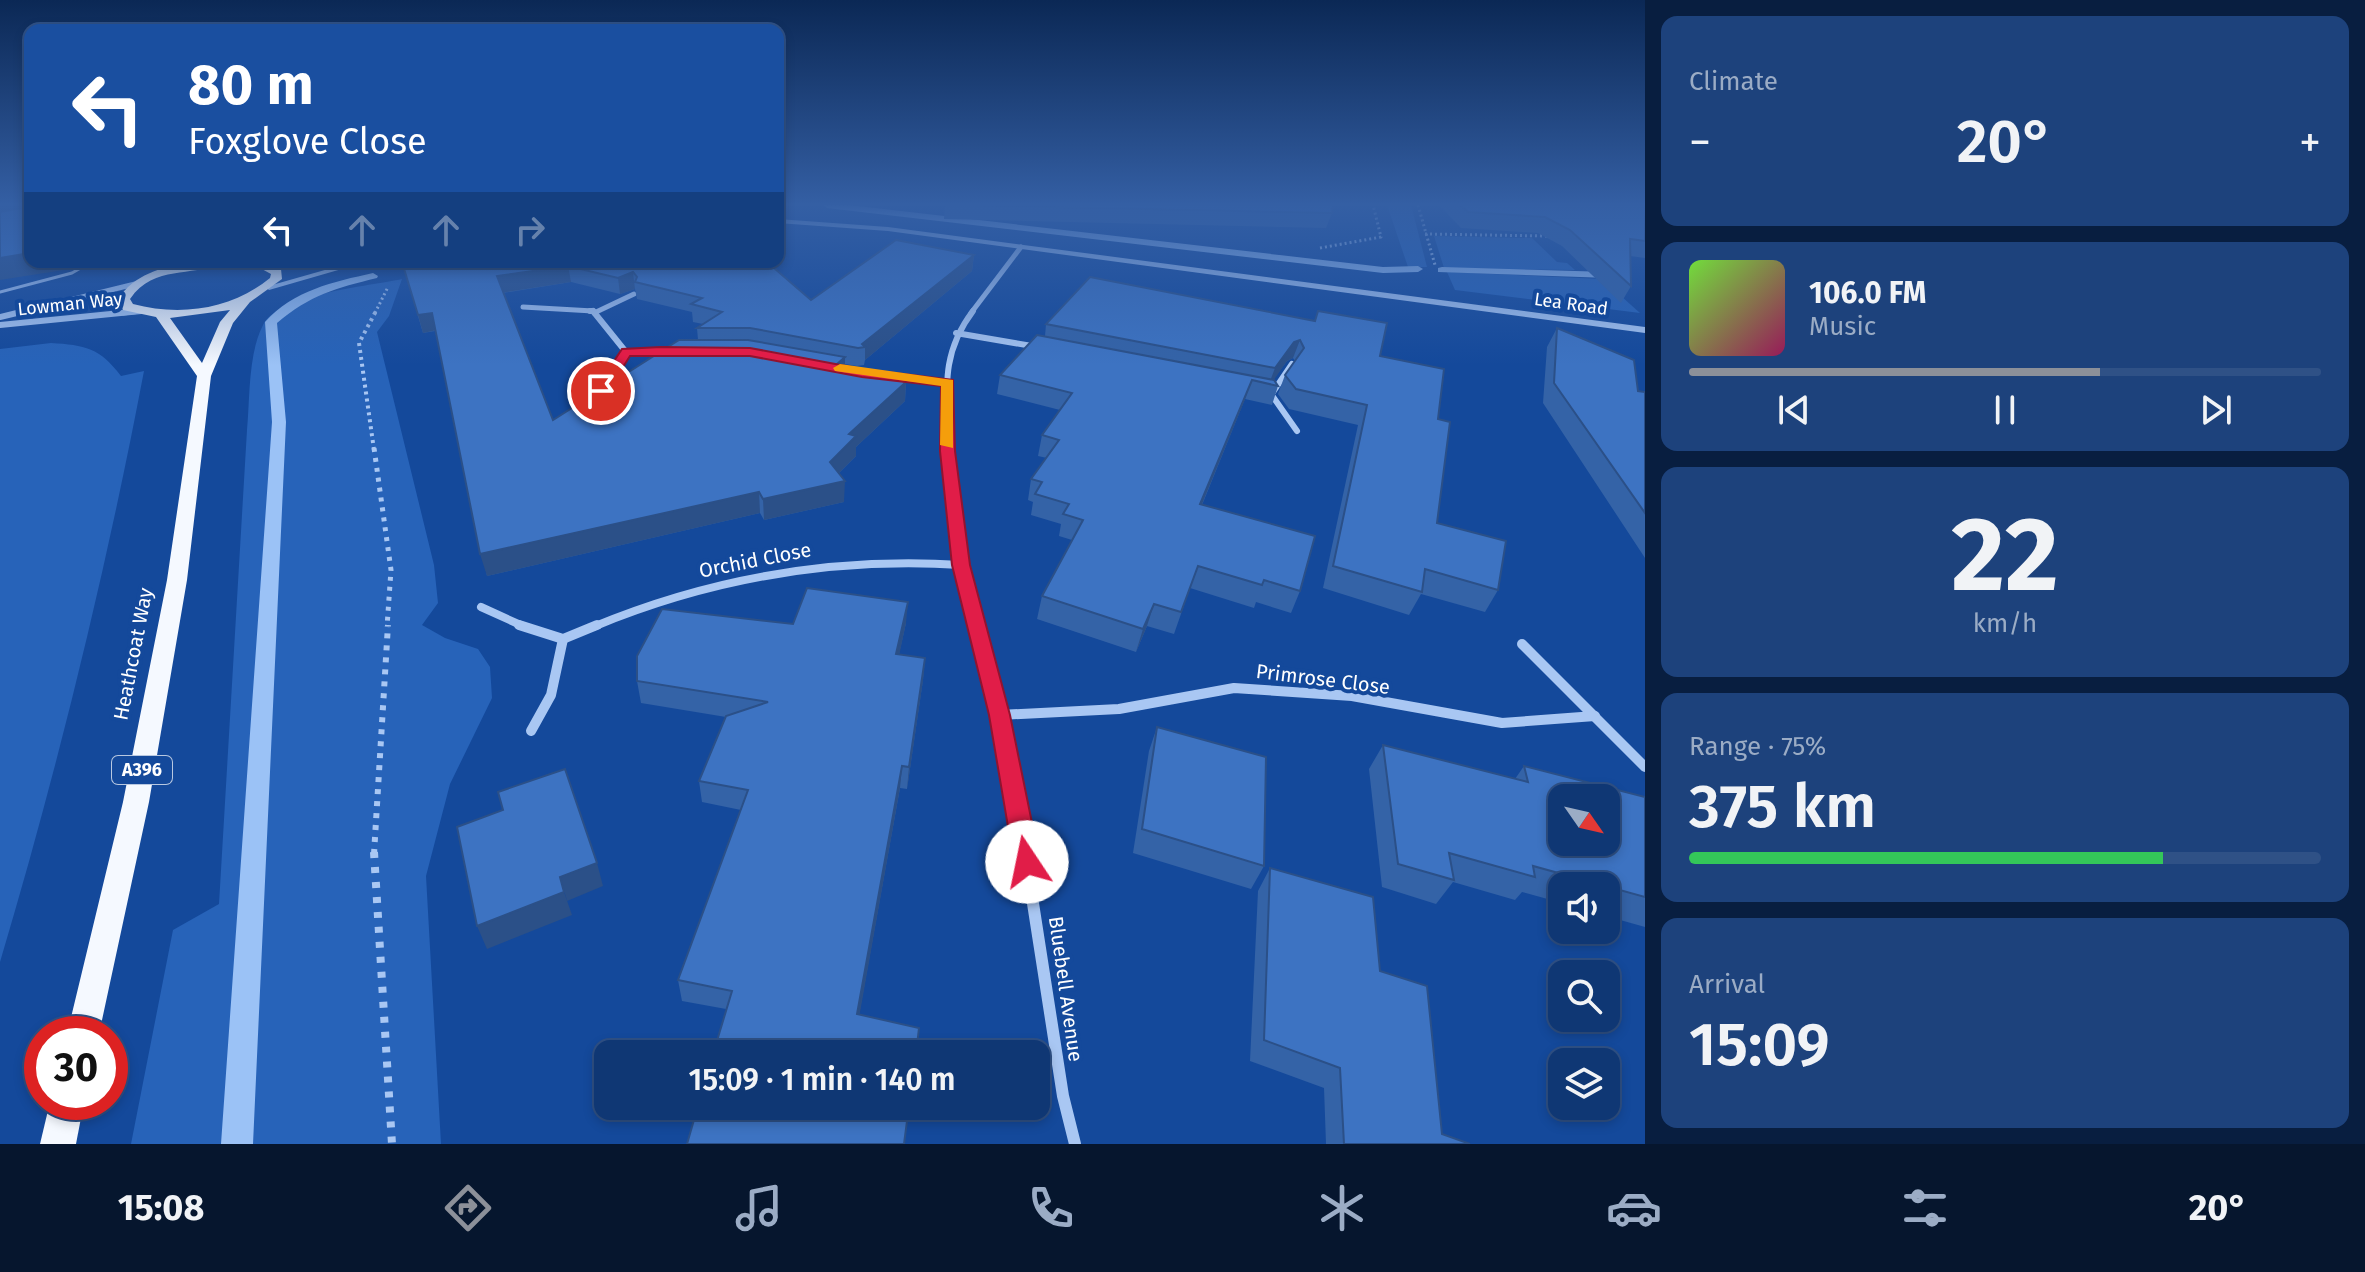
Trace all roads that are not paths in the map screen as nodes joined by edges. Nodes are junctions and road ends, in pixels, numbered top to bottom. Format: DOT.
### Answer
graph roads {
  1 [pos="1012,258"];
  2 [pos="1107,258"];
  3 [pos="81,268"];
  4 [pos="158,268"];
  5 [pos="190,268"];
  6 [pos="269,268"];
  7 [pos="339,268"];
  8 [pos="147,279"];
  9 [pos="269,287"];
  10 [pos="0,292"];
  11 [pos="634,294"];
  12 [pos="246,299"];
  13 [pos="523,307"];
  14 [pos="142,311"];
  15 [pos="593,311"];
  16 [pos="160,313"];
  17 [pos="0,317"];
  18 [pos="0,325"];
  19 [pos="1645,330"];
  20 [pos="956,333"];
  21 [pos="676,351"];
  22 [pos="1054,351"];
  23 [pos="626,352"];
  24 [pos="1292,364"];
  25 [pos="850,370"];
  26 [pos="204,376"];
  27 [pos="948,383"];
  28 [pos="1257,393"];
  29 [pos="1271,394"];
  30 [pos="593,406"];
  31 [pos="1297,431"];
  32 [pos="961,565"];
  33 [pos="481,607"];
  34 [pos="563,639"];
  35 [pos="1522,644"];
  36 [pos="999,715"];
  37 [pos="1595,716"];
  38 [pos="531,731"];
  39 [pos="1645,767"];
  40 [pos="87,1016"];
  41 [pos="63,1120"];
  42 [pos="58,1144"];
  43 [pos="1075,1144"];
  1 -- 20 [label="street, Bluebell Avenue"];
  2 -- 19 [label="street, Lea Road"];
  3 -- 10 [label="lane"];
  4 -- 8 [label="main road"];
  5 -- 8 [label="main road"];
  6 -- 9 [label="main road"];
  7 -- 9 [label="street"];
  8 -- 14 [label="main road"];
  8 -- 17 [label="street, Lowman Way"];
  9 -- 12 [label="main road"];
  11 -- 15 [label="street"];
  12 -- 16 [label="main road"];
  12 -- 26 [label="main road, Heathcoat Way / A396"];
  13 -- 15 [label="street"];
  14 -- 16 [label="main road"];
  14 -- 18 [label="street, Lowman Way"];
  15 -- 23 [label="street"];
  16 -- 26 [label="main road"];
  20 -- 22 [label="street"];
  20 -- 27 [label="street, Bluebell Avenue"];
  21 -- 23 [label="street"];
  23 -- 30 [label="street"];
  24 -- 29 [label="street"];
  25 -- 27 [label="street"];
  26 -- 40 [label="main road, Heathcoat Way / A396"];
  27 -- 32 [label="street, Bluebell Avenue"];
  28 -- 29 [label="street"];
  29 -- 31 [label="street"];
  32 -- 34 [label="street, Orchid Close"];
  32 -- 36 [label="street, Bluebell Avenue"];
  33 -- 34 [label="street"];
  34 -- 38 [label="street"];
  35 -- 37 [label="street"];
  36 -- 37 [label="street, Primrose Close"];
  36 -- 43 [label="street, Bluebell Avenue"];
  37 -- 39 [label="street"];
  41 -- 42 [label="main road"];
}
